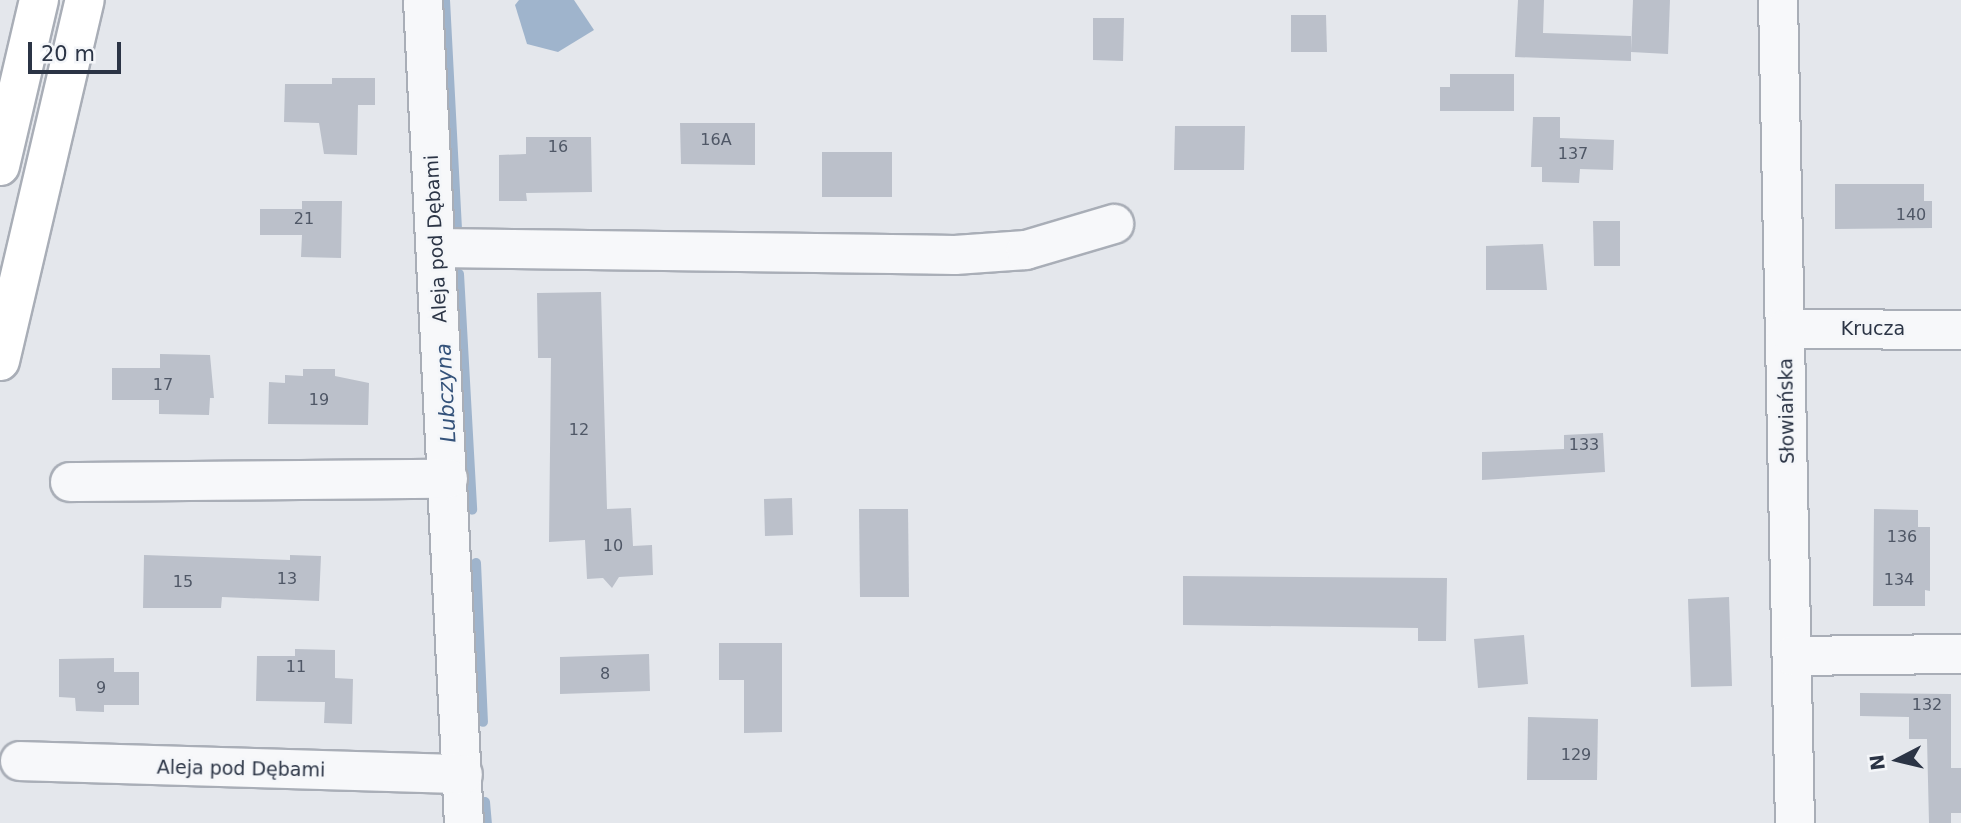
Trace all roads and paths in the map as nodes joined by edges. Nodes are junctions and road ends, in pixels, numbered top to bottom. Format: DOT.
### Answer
graph roads {
  1 [pos="39,0"];
  2 [pos="85,0"];
  3 [pos="423,0"];
  4 [pos="1778,0"];
  5 [pos="0,166"];
  6 [pos="1114,224"];
  7 [pos="437,248"];
  8 [pos="1786,329"];
  9 [pos="1961,330"];
  10 [pos="0,361"];
  11 [pos="448,479"];
  12 [pos="70,482"];
  13 [pos="1961,654"];
  14 [pos="1792,656"];
  15 [pos="20,761"];
  16 [pos="463,774"];
  17 [pos="464,823"];
  18 [pos="1795,823"];
  1 -- 5 [label="main road"];
  2 -- 10 [label="main road"];
  3 -- 7 [label="street, Aleja pod Dębami"];
  4 -- 8 [label="street, Słowiańska"];
  6 -- 7 [label="street"];
  7 -- 11 [label="street, Aleja pod Dębami"];
  8 -- 9 [label="street, Krucza"];
  8 -- 14 [label="street, Słowiańska"];
  11 -- 12 [label="street"];
  11 -- 16 [label="street, Aleja pod Dębami"];
  13 -- 14 [label="street"];
  14 -- 18 [label="street, Słowiańska"];
  15 -- 16 [label="street, Aleja pod Dębami"];
  16 -- 17 [label="street, Aleja pod Dębami"];
}
